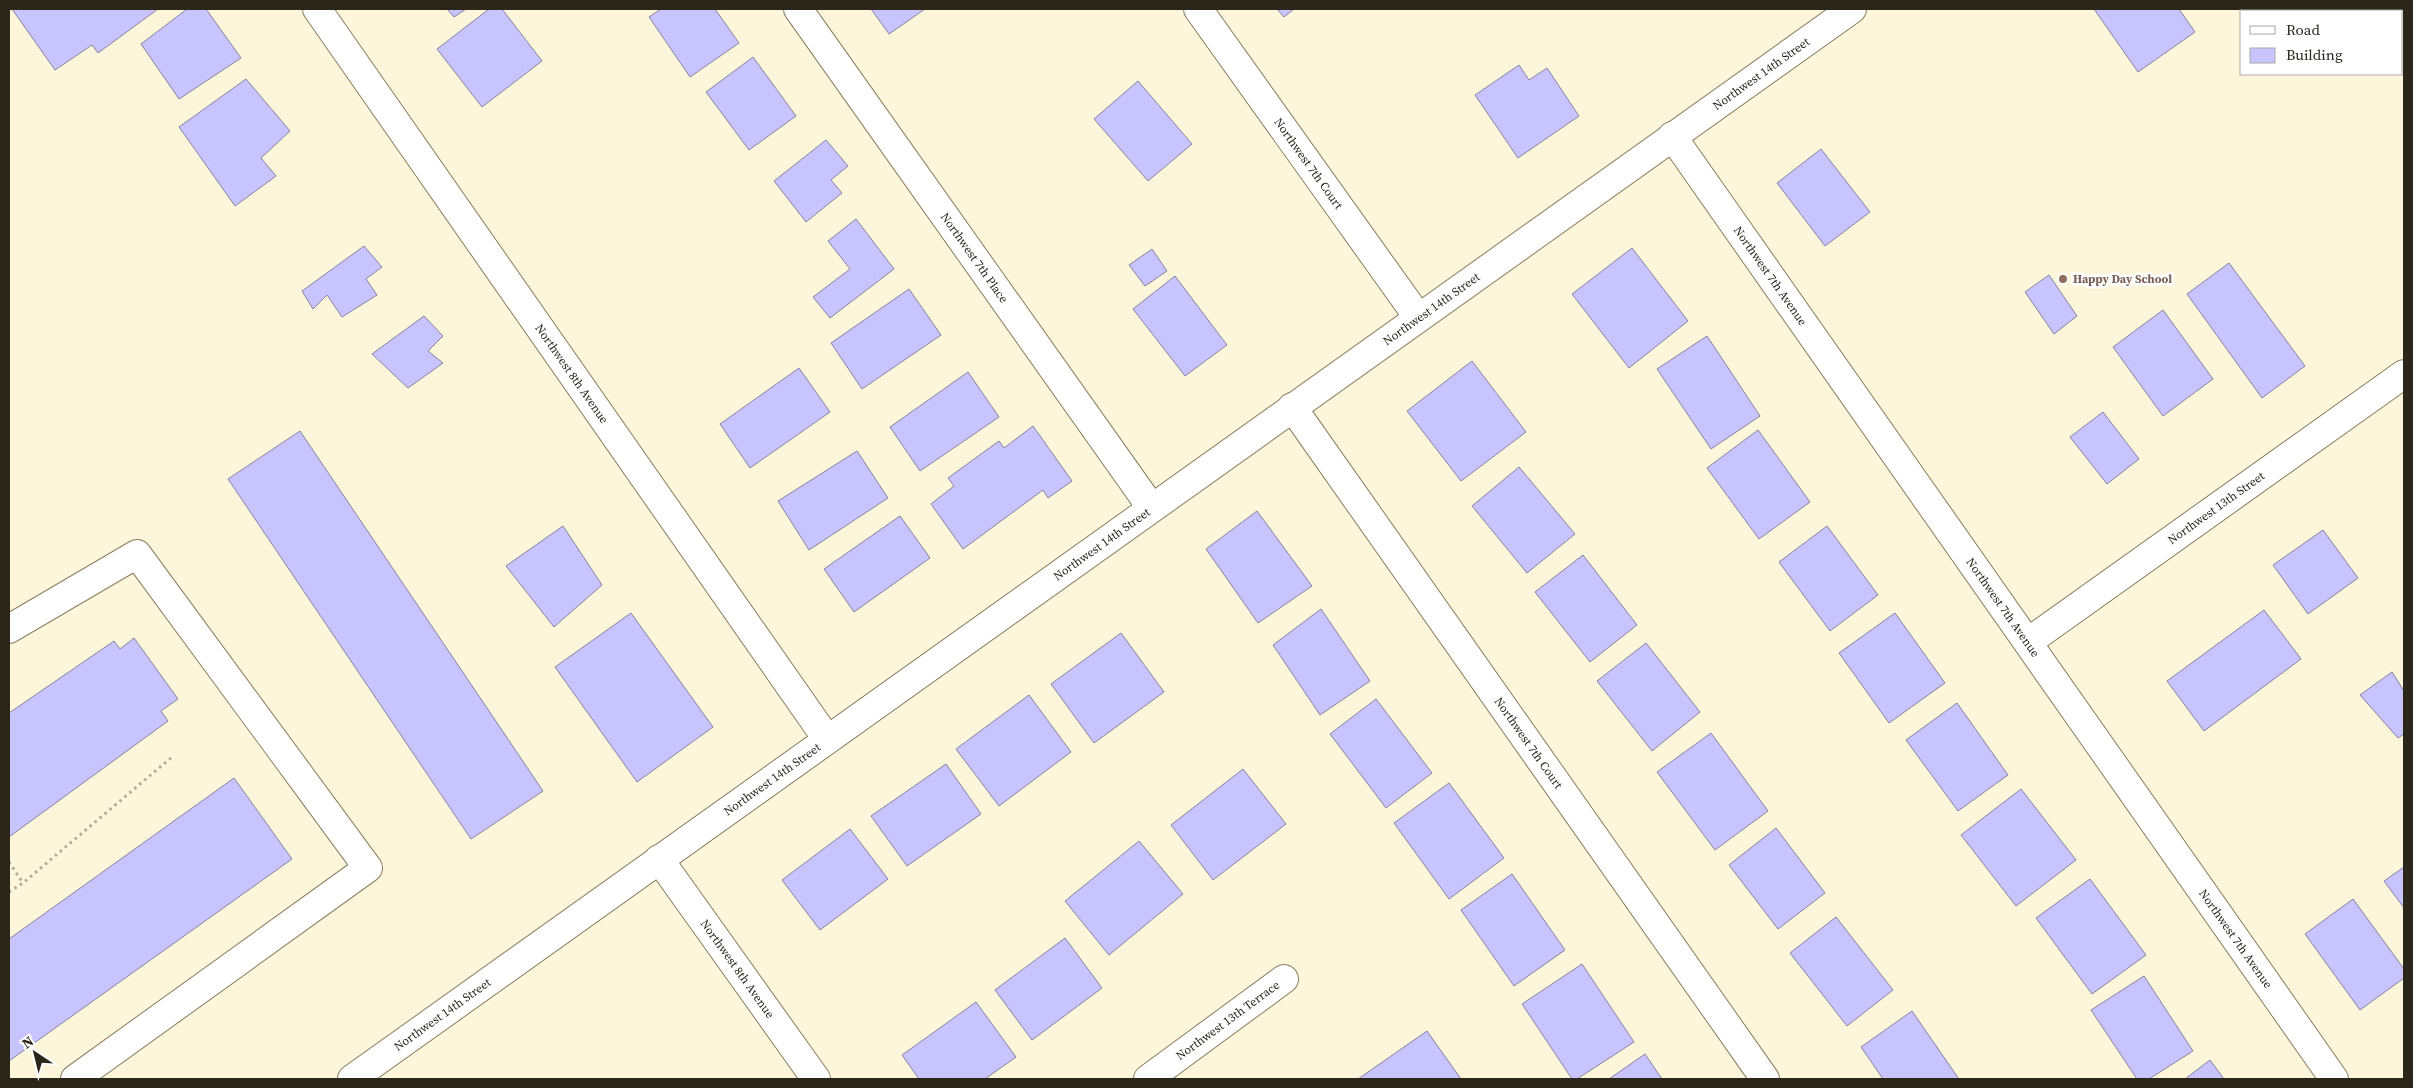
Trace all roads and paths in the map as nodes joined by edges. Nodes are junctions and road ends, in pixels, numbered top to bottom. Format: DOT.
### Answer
graph roads {
  1 [pos="317,9"];
  2 [pos="798,9"];
  3 [pos="1198,9"];
  4 [pos="1852,9"];
  5 [pos="1672,136"];
  6 [pos="1418,318"];
  7 [pos="2404,374"];
  8 [pos="1292,407"];
  9 [pos="1151,507"];
  10 [pos="9,629"];
  11 [pos="2028,642"];
  12 [pos="827,739"];
  13 [pos="172,757"];
  14 [pos="659,859"];
  15 [pos="9,862"];
  16 [pos="23,883"];
  17 [pos="9,892"];
  18 [pos="1284,979"];
  19 [pos="75,1079"];
  20 [pos="352,1079"];
  21 [pos="816,1079"];
  22 [pos="1148,1079"];
  23 [pos="1765,1079"];
  24 [pos="2334,1079"];
  1 -- 12 [label="street, Northwest 8th Avenue"];
  2 -- 9 [label="street, Northwest 7th Place"];
  3 -- 6 [label="street, Northwest 7th Court"];
  4 -- 5 [label="street, Northwest 14th Street"];
  5 -- 6 [label="street, Northwest 14th Street"];
  5 -- 11 [label="street, Northwest 7th Avenue"];
  6 -- 8 [label="street, Northwest 14th Street"];
  7 -- 11 [label="street, Northwest 13th Street"];
  8 -- 9 [label="street, Northwest 14th Street"];
  8 -- 23 [label="street, Northwest 7th Court"];
  9 -- 12 [label="street, Northwest 14th Street"];
  10 -- 19 [label="street"];
  11 -- 24 [label="street, Northwest 7th Avenue"];
  12 -- 14 [label="street, Northwest 14th Street"];
  13 -- 16 [label="path"];
  14 -- 20 [label="street, Northwest 14th Street"];
  14 -- 21 [label="street, Northwest 8th Avenue"];
  15 -- 16 [label="path"];
  16 -- 17 [label="path"];
  18 -- 22 [label="street, Northwest 13th Terrace"];
}
